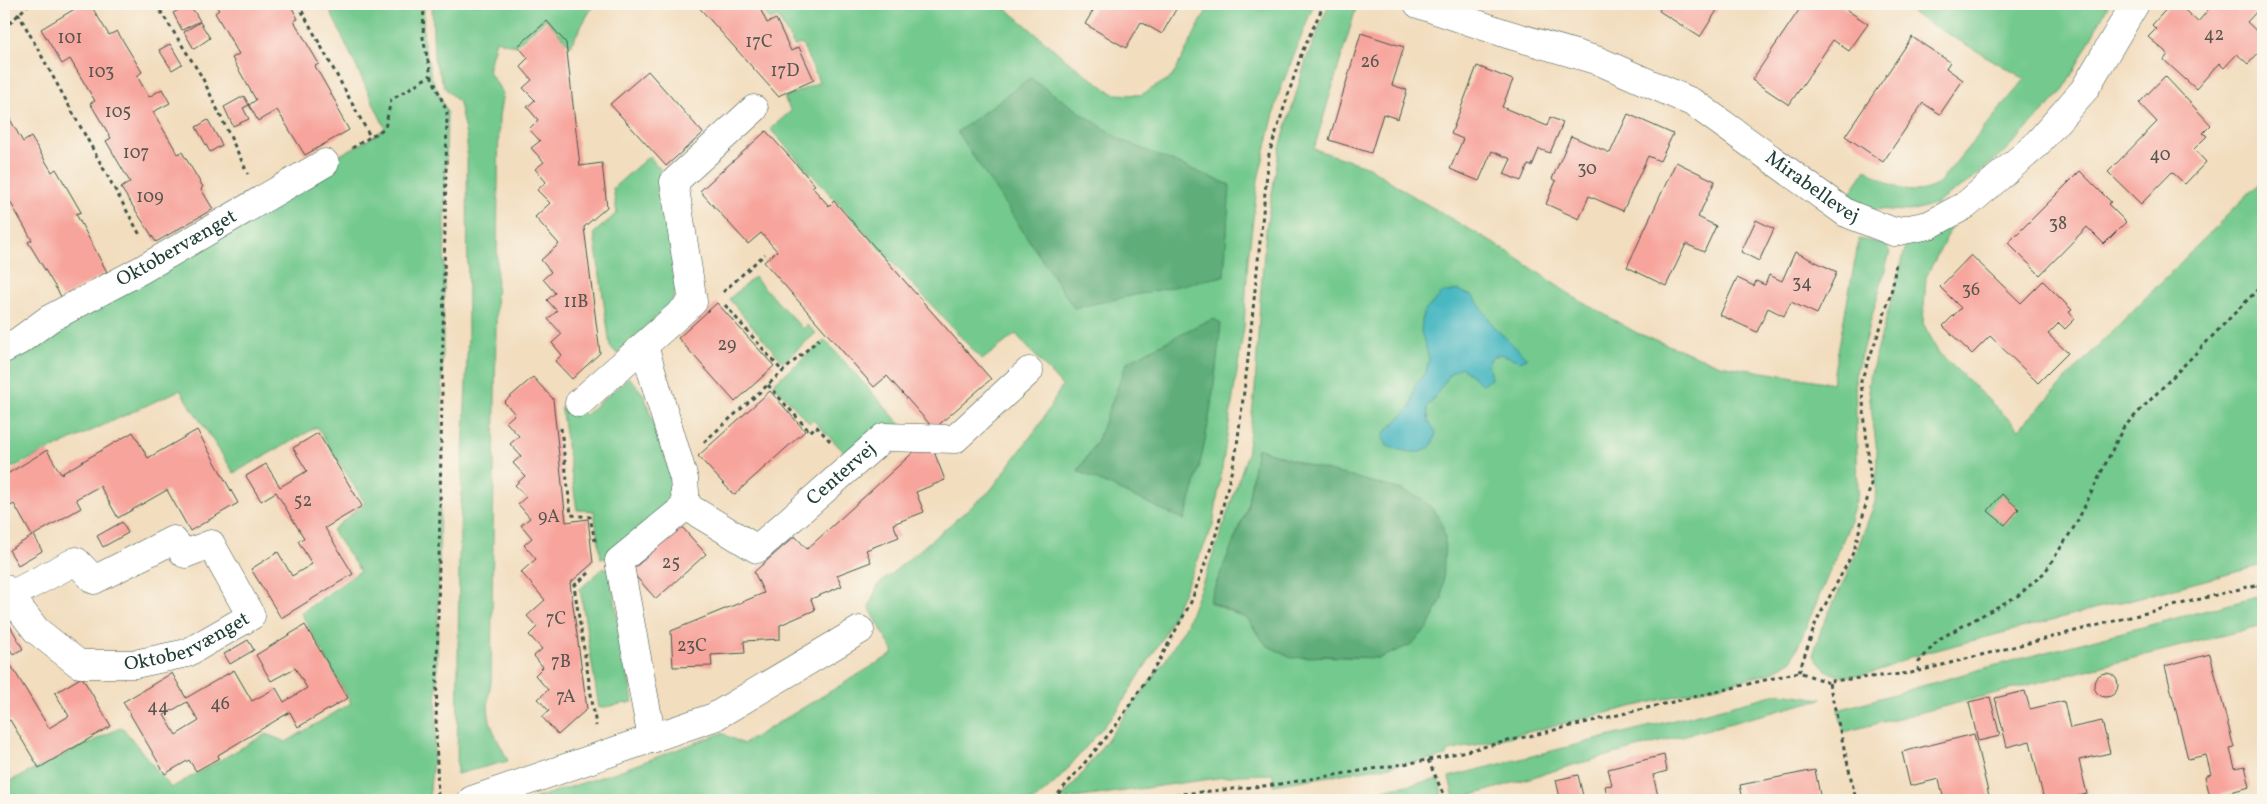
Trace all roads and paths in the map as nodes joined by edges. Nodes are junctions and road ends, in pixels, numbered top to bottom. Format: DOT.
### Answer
graph roads {
  1 [pos="29,4"];
  2 [pos="156,4"];
  3 [pos="298,4"];
  4 [pos="424,4"];
  5 [pos="1324,4"];
  6 [pos="1418,4"];
  7 [pos="2135,4"];
  8 [pos="23,5"];
  9 [pos="18,13"];
  10 [pos="4,29"];
  11 [pos="431,75"];
  12 [pos="754,109"];
  13 [pos="371,138"];
  14 [pos="325,163"];
  15 [pos="261,199"];
  16 [pos="1894,232"];
  17 [pos="155,262"];
  18 [pos="2263,284"];
  19 [pos="724,304"];
  20 [pos="819,339"];
  21 [pos="644,346"];
  22 [pos="4,349"];
  23 [pos="1029,371"];
  24 [pos="783,372"];
  25 [pos="768,385"];
  26 [pos="570,412"];
  27 [pos="680,464"];
  28 [pos="853,465"];
  29 [pos="686,506"];
  30 [pos="610,562"];
  31 [pos="2263,583"];
  32 [pos="2258,584"];
  33 [pos="6,592"];
  34 [pos="2263,606"];
  35 [pos="860,630"];
  36 [pos="1918,671"];
  37 [pos="1799,672"];
  38 [pos="1829,683"];
  39 [pos="652,739"];
  40 [pos="601,756"];
  41 [pos="1428,760"];
  42 [pos="438,800"];
  43 [pos="472,800"];
  44 [pos="1053,800"];
  45 [pos="1119,800"];
  46 [pos="1446,800"];
  47 [pos="1856,800"];
  1 -- 8 [label="path"];
  2 -- 15 [label="path"];
  3 -- 13 [label="path"];
  4 -- 11 [label="path"];
  5 -- 44 [label="path"];
  6 -- 16 [label="street, Mirabellevej"];
  7 -- 16 [label="street"];
  8 -- 9 [label="path"];
  9 -- 10 [label="path"];
  9 -- 17 [label="path"];
  11 -- 13 [label="path"];
  11 -- 42 [label="path"];
  12 -- 21 [label="street"];
  13 -- 14 [label="path"];
  14 -- 15 [label="street, Oktobervænget"];
  15 -- 17 [label="street, Oktobervænget"];
  16 -- 37 [label="path"];
  17 -- 22 [label="street, Oktobervænget"];
  18 -- 36 [label="path"];
  19 -- 24 [label="path"];
  20 -- 24 [label="path"];
  21 -- 26 [label="street"];
  21 -- 27 [label="street"];
  23 -- 28 [label="street, Centervej"];
  24 -- 25 [label="path"];
  25 -- 27 [label="path"];
  25 -- 28 [label="path"];
  26 -- 30 [label="path"];
  27 -- 29 [label="street"];
  28 -- 29 [label="street, Centervej"];
  29 -- 30 [label="street"];
  30 -- 39 [label="street"];
  30 -- 40 [label="path"];
  31 -- 32 [label="path"];
  32 -- 34 [label="path"];
  32 -- 36 [label="path"];
  33 -- 33 [label="street, Oktobervænget"];
  35 -- 39 [label="street"];
  36 -- 38 [label="path"];
  37 -- 38 [label="path"];
  37 -- 41 [label="path"];
  38 -- 47 [label="path"];
  39 -- 40 [label="street"];
  40 -- 43 [label="street"];
  41 -- 45 [label="path"];
  41 -- 46 [label="path"];
}
